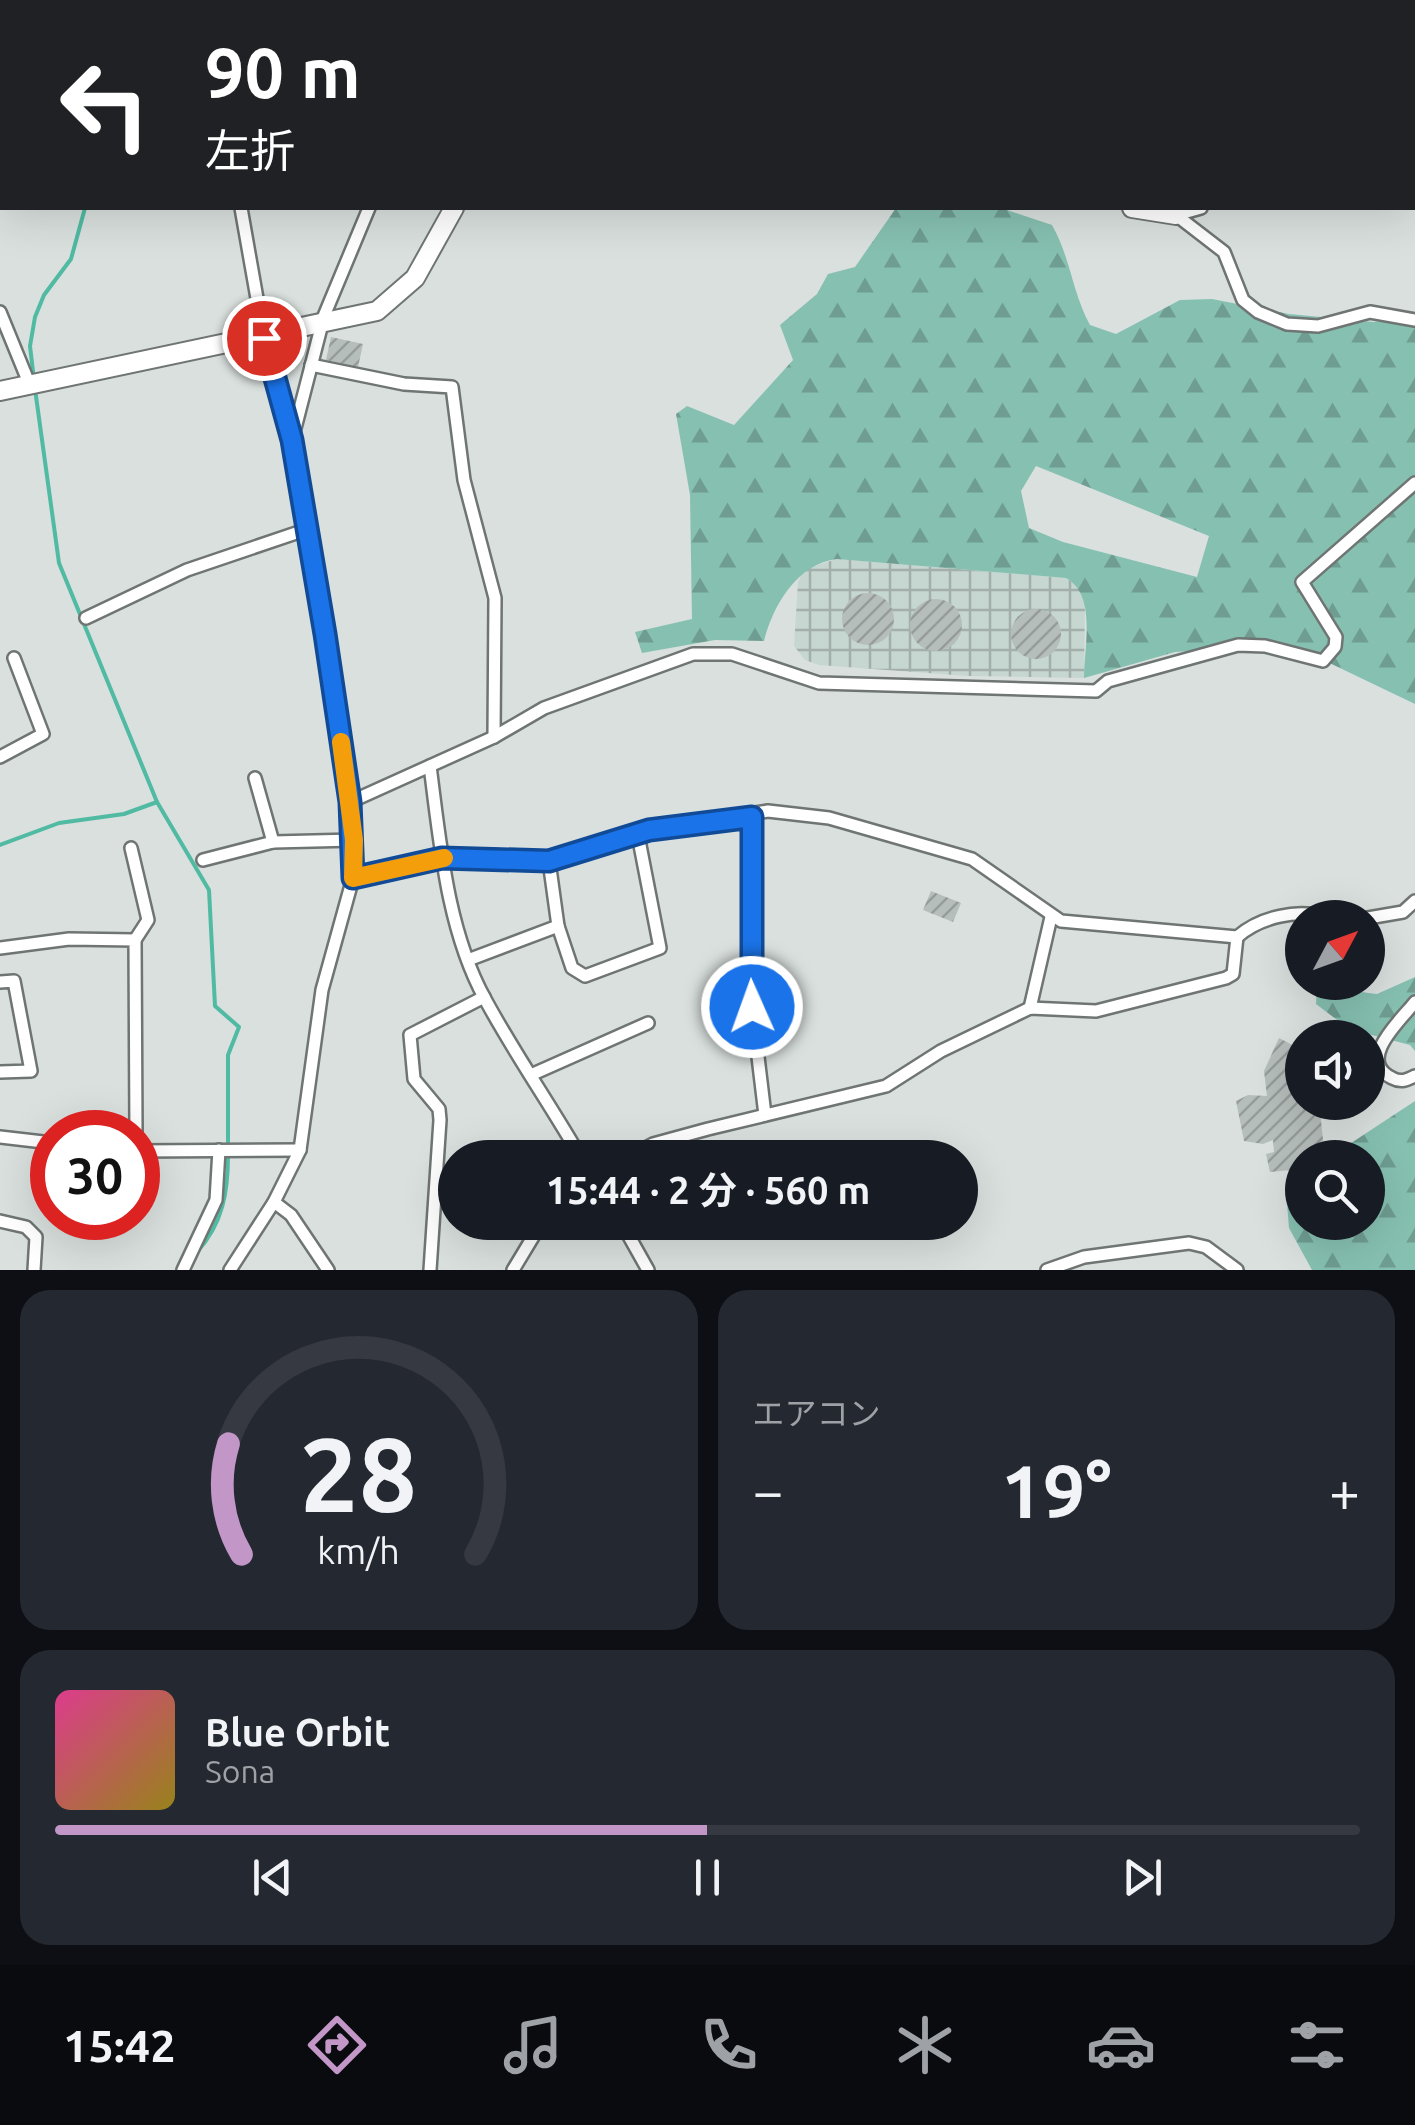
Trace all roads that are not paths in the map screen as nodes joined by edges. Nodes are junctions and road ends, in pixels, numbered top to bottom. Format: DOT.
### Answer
graph roads {
  1 [pos="240,210"];
  2 [pos="368,210"];
  3 [pos="453,210"];
  4 [pos="1147,210"];
  5 [pos="1192,210"];
  6 [pos="1176,214"];
  7 [pos="0,312"];
  8 [pos="1415,320"];
  9 [pos="322,326"];
  10 [pos="264,338"];
  11 [pos="311,365"];
  12 [pos="29,384"];
  13 [pos="0,390"];
  14 [pos="292,440"];
  15 [pos="1415,484"];
  16 [pos="305,530"];
  17 [pos="86,618"];
  18 [pos="14,658"];
  19 [pos="494,737"];
  20 [pos="0,758"];
  21 [pos="430,766"];
  22 [pos="255,778"];
  23 [pos="350,802"];
  24 [pos="752,817"];
  25 [pos="638,836"];
  26 [pos="354,840"];
  27 [pos="273,842"];
  28 [pos="131,848"];
  29 [pos="442,858"];
  30 [pos="203,860"];
  31 [pos="549,861"];
  32 [pos="353,878"];
  33 [pos="1415,901"];
  34 [pos="1385,915"];
  35 [pos="1051,917"];
  36 [pos="1285,918"];
  37 [pos="558,926"];
  38 [pos="1238,937"];
  39 [pos="135,940"];
  40 [pos="0,948"];
  41 [pos="468,960"];
  42 [pos="0,982"];
  43 [pos="484,997"];
  44 [pos="1415,1002"];
  45 [pos="1030,1008"];
  46 [pos="648,1023"];
  47 [pos="0,1072"];
  48 [pos="533,1074"];
  49 [pos="1415,1076"];
  50 [pos="136,1110"];
  51 [pos="765,1115"];
  52 [pos="0,1138"];
  53 [pos="571,1140"];
  54 [pos="668,1140"];
  55 [pos="30,1141"];
  56 [pos="220,1150"];
  57 [pos="300,1150"];
  58 [pos="160,1151"];
  59 [pos="274,1202"];
  60 [pos="0,1221"];
  61 [pos="531,1240"];
  62 [pos="631,1240"];
  63 [pos="34,1270"];
  64 [pos="183,1270"];
  65 [pos="230,1270"];
  66 [pos="328,1270"];
  67 [pos="430,1270"];
  68 [pos="513,1270"];
  69 [pos="648,1270"];
  70 [pos="1047,1270"];
  71 [pos="1238,1270"];
  1 -- 10 [label="street"];
  2 -- 9 [label="street"];
  3 -- 9 [label="street"];
  4 -- 6 [label="street"];
  5 -- 6 [label="street"];
  6 -- 8 [label="street"];
  7 -- 12 [label="street"];
  9 -- 10 [label="street"];
  9 -- 11 [label="street"];
  10 -- 12 [label="street"];
  10 -- 14 [label="street"];
  11 -- 14 [label="street"];
  11 -- 19 [label="street"];
  12 -- 13 [label="street"];
  14 -- 16 [label="street"];
  15 -- 19 [label="street"];
  16 -- 17 [label="street"];
  16 -- 23 [label="street"];
  18 -- 20 [label="street"];
  19 -- 21 [label="street"];
  21 -- 23 [label="street"];
  21 -- 29 [label="street"];
  22 -- 27 [label="street"];
  23 -- 26 [label="street"];
  24 -- 25 [label="street"];
  24 -- 35 [label="street"];
  24 -- 51 [label="street"];
  25 -- 31 [label="street"];
  25 -- 37 [label="street"];
  26 -- 27 [label="street"];
  26 -- 32 [label="street"];
  27 -- 30 [label="street"];
  28 -- 39 [label="street"];
  29 -- 31 [label="street"];
  29 -- 32 [label="street"];
  29 -- 41 [label="street"];
  31 -- 37 [label="street"];
  32 -- 57 [label="street"];
  33 -- 34 [label="street"];
  35 -- 38 [label="street"];
  35 -- 45 [label="street"];
  36 -- 38 [label="street"];
  37 -- 41 [label="street"];
  38 -- 45 [label="street"];
  39 -- 40 [label="street"];
  39 -- 50 [label="street"];
  41 -- 43 [label="street"];
  42 -- 47 [label="street"];
  43 -- 48 [label="street"];
  43 -- 67 [label="street"];
  44 -- 49 [label="street"];
  45 -- 51 [label="street"];
  46 -- 48 [label="street"];
  48 -- 53 [label="street"];
  51 -- 54 [label="street"];
  52 -- 55 [label="street"];
  56 -- 57 [label="street"];
  56 -- 58 [label="street"];
  56 -- 64 [label="street"];
  57 -- 59 [label="street"];
  59 -- 65 [label="street"];
  59 -- 66 [label="street"];
  60 -- 63 [label="street"];
  61 -- 68 [label="street"];
  62 -- 69 [label="street"];
  70 -- 71 [label="street"];
}
